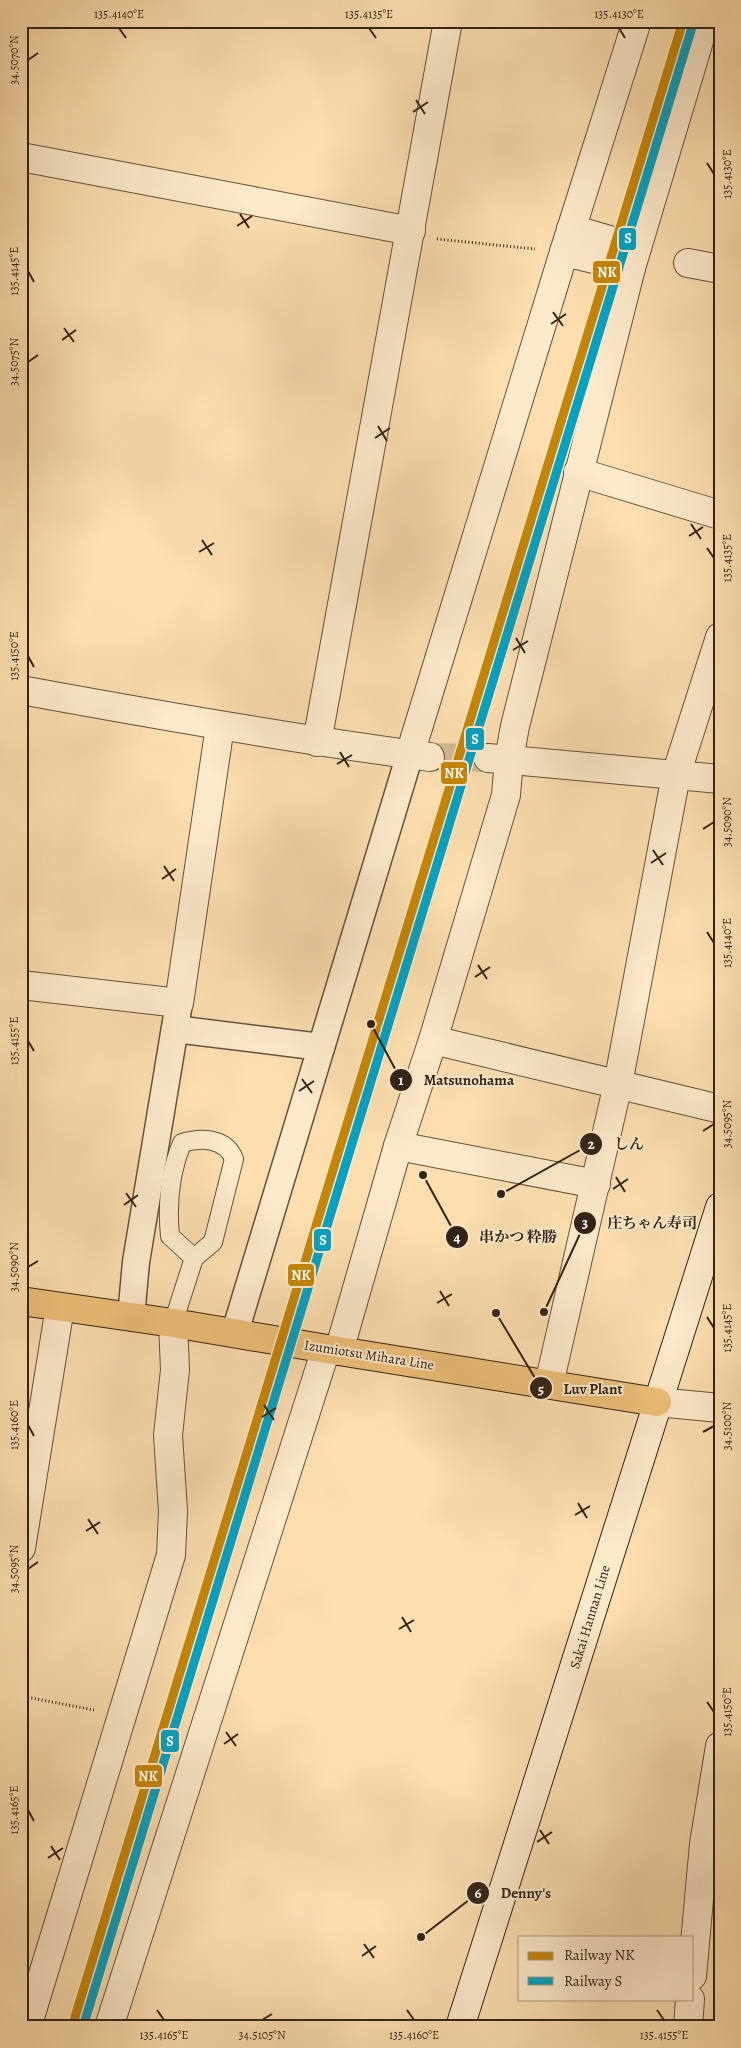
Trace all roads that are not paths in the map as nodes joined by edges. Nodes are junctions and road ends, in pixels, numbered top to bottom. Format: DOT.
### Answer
graph roads {
  1 [pos="448,21"];
  2 [pos="637,21"];
  3 [pos="705,21"];
  4 [pos="21,157"];
  5 [pos="411,231"];
  6 [pos="568,240"];
  7 [pos="634,258"];
  8 [pos="688,263"];
  9 [pos="720,269"];
  10 [pos="578,472"];
  11 [pos="720,515"];
  12 [pos="720,637"];
  13 [pos="21,690"];
  14 [pos="220,726"];
  15 [pos="317,742"];
  16 [pos="420,756"];
  17 [pos="498,759"];
  18 [pos="676,775"];
  19 [pos="720,779"];
  20 [pos="21,985"];
  21 [pos="177,1016"];
  22 [pos="433,1040"];
  23 [pos="321,1046"];
  24 [pos="618,1084"];
  25 [pos="720,1109"];
  26 [pos="398,1146"];
  27 [pos="596,1184"];
  28 [pos="720,1207"];
  29 [pos="194,1258"];
  30 [pos="21,1301"];
  31 [pos="60,1307"];
  32 [pos="131,1317"];
  33 [pos="173,1323"];
  34 [pos="235,1332"];
  35 [pos="332,1350"];
  36 [pos="549,1384"];
  37 [pos="657,1402"];
  38 [pos="720,1408"];
  39 [pos="21,1548"];
  40 [pos="720,1746"];
  41 [pos="712,1845"];
  42 [pos="694,1963"];
  43 [pos="690,2000"];
  44 [pos="27,2027"];
  45 [pos="109,2027"];
  46 [pos="460,2027"];
  47 [pos="688,2027"];
  1 -- 5 [label="street"];
  2 -- 6 [label="street"];
  3 -- 7 [label="street"];
  4 -- 5 [label="street"];
  5 -- 15 [label="street"];
  6 -- 7 [label="street"];
  6 -- 16 [label="street"];
  7 -- 10 [label="street"];
  8 -- 9 [label="street"];
  10 -- 11 [label="street"];
  10 -- 17 [label="street"];
  12 -- 18 [label="street"];
  13 -- 14 [label="street"];
  14 -- 15 [label="street"];
  14 -- 21 [label="street"];
  15 -- 16 [label="street"];
  16 -- 23 [label="street"];
  17 -- 18 [label="street"];
  17 -- 22 [label="street"];
  18 -- 19 [label="street"];
  18 -- 24 [label="street"];
  20 -- 21 [label="street"];
  21 -- 23 [label="street"];
  21 -- 32 [label="street"];
  22 -- 24 [label="street"];
  22 -- 26 [label="street"];
  23 -- 34 [label="street"];
  24 -- 25 [label="street"];
  24 -- 27 [label="street"];
  26 -- 27 [label="street"];
  26 -- 35 [label="street"];
  27 -- 36 [label="street"];
  28 -- 37 [label="street, Sakai Hannan Line"];
  29 -- 29 [label="lane"];
  29 -- 33 [label="lane"];
  30 -- 31 [label="main road, Izumiotsu Mihara Line"];
  31 -- 32 [label="main road, Izumiotsu Mihara Line"];
  31 -- 39 [label="street"];
  32 -- 33 [label="main road, Izumiotsu Mihara Line"];
  33 -- 34 [label="main road, Izumiotsu Mihara Line"];
  33 -- 44 [label="street"];
  34 -- 35 [label="main road, Izumiotsu Mihara Line"];
  35 -- 36 [label="main road, Izumiotsu Mihara Line"];
  35 -- 45 [label="street"];
  36 -- 37 [label="main road, Izumiotsu Mihara Line"];
  37 -- 38 [label="street"];
  37 -- 46 [label="street, Sakai Hannan Line"];
  40 -- 41 [label="street"];
  41 -- 42 [label="street"];
  43 -- 47 [label="street"];
}
